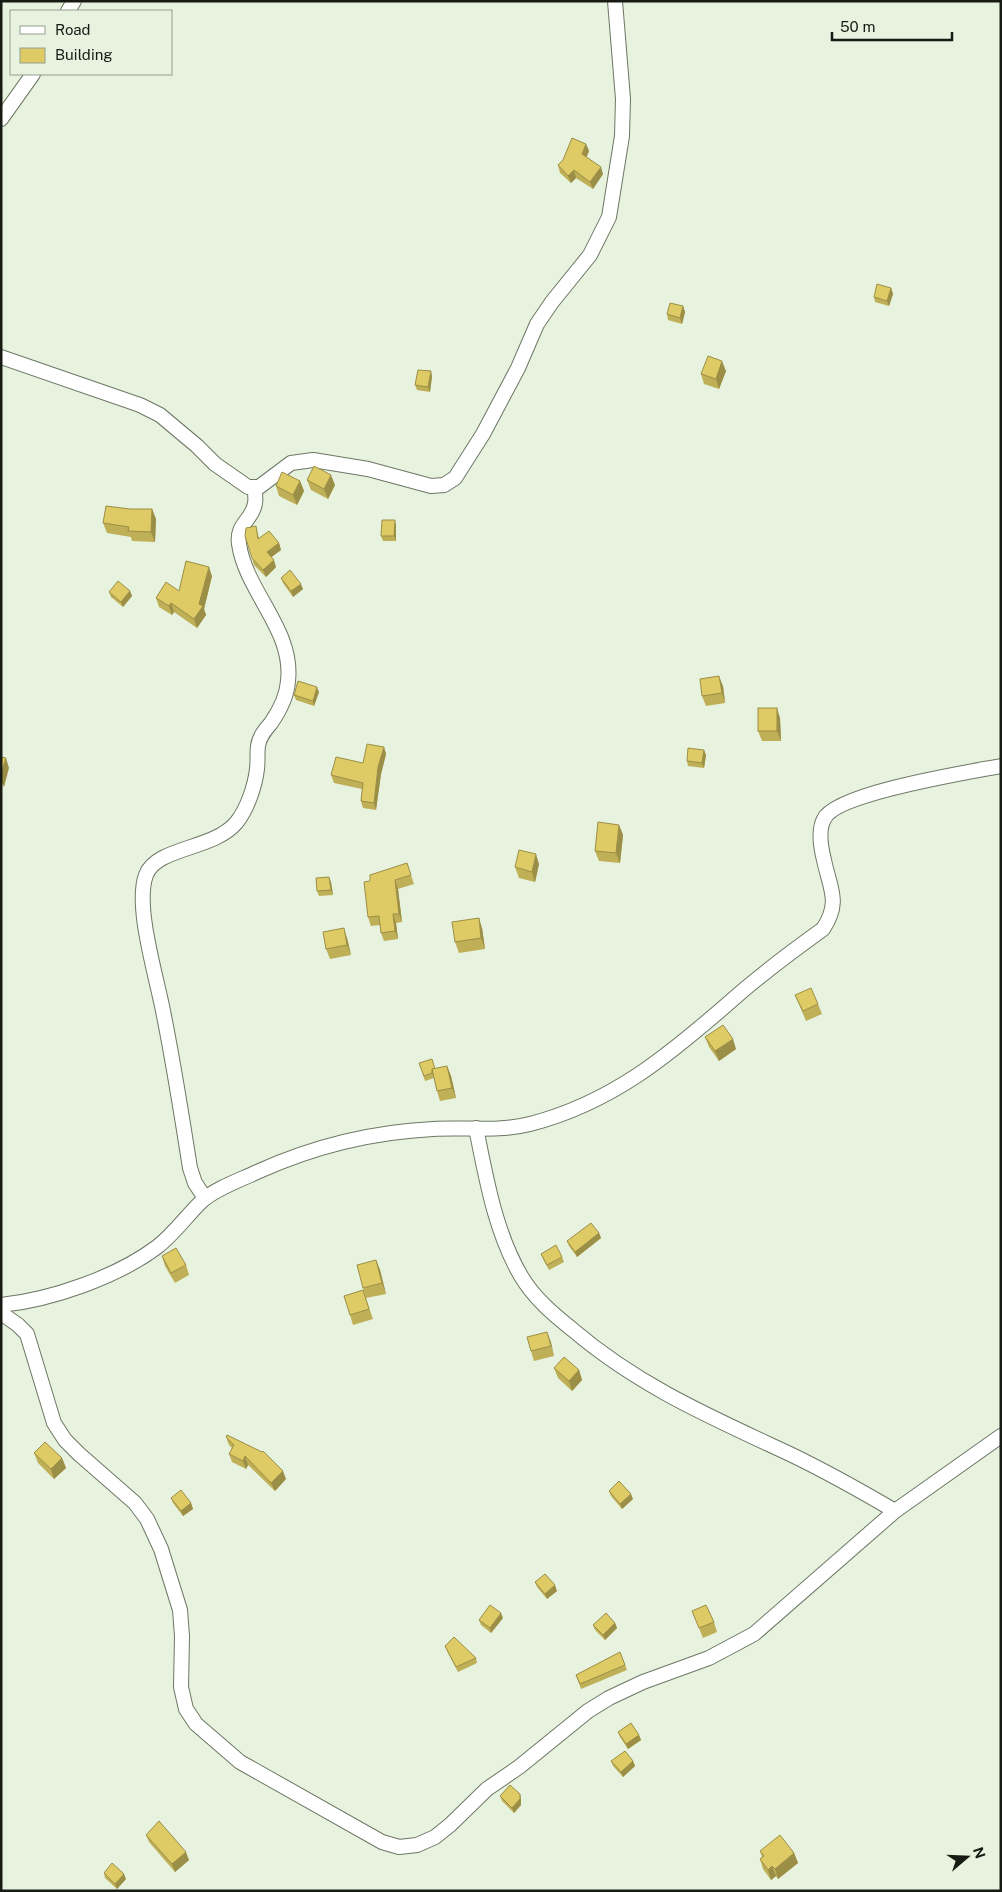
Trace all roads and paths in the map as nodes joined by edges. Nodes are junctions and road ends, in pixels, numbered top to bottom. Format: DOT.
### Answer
graph roads {
  1 [pos="615,1"];
  2 [pos="32,75"];
  3 [pos="1,119"];
  4 [pos="1,357"];
  5 [pos="254,487"];
  6 [pos="1001,766"];
  7 [pos="476,1128"];
  8 [pos="205,1198"];
  9 [pos="1,1305"];
  10 [pos="1,1314"];
  11 [pos="1001,1436"];
  12 [pos="895,1510"];
  1 -- 5 [label="street"];
  2 -- 3 [label="street"];
  4 -- 5 [label="street"];
  5 -- 8 [label="street"];
  6 -- 7 [label="street"];
  7 -- 8 [label="street"];
  7 -- 12 [label="street"];
  8 -- 9 [label="street"];
  10 -- 12 [label="street"];
  11 -- 12 [label="street"];
}
